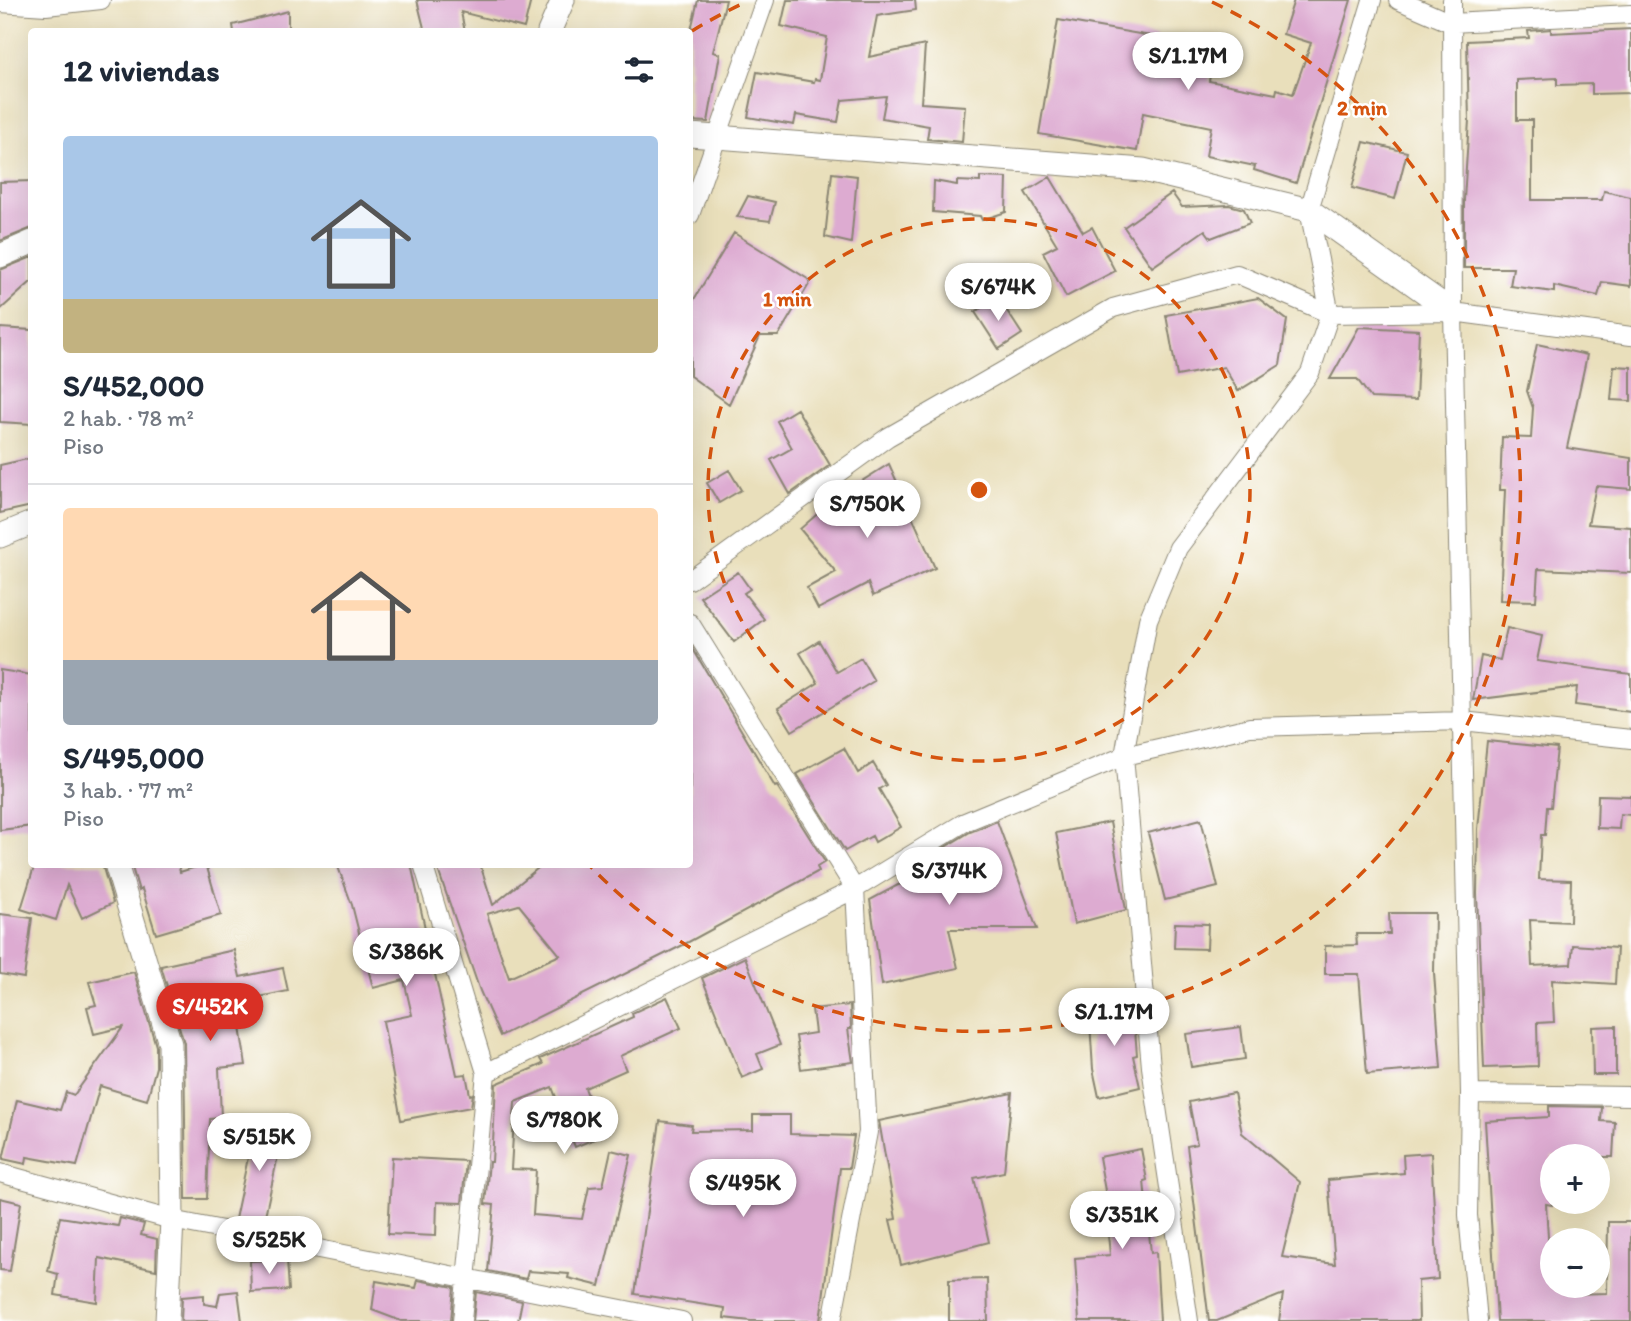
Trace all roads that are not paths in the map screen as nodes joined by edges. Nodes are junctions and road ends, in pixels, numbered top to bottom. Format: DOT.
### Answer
graph roads {
  1 [pos="101,0"];
  2 [pos="563,0"];
  3 [pos="765,0"];
  4 [pos="1372,0"];
  5 [pos="1398,0"];
  6 [pos="1452,0"];
  7 [pos="0,3"];
  8 [pos="46,3"];
  9 [pos="1631,14"];
  10 [pos="1451,23"];
  11 [pos="551,28"];
  12 [pos="693,135"];
  13 [pos="719,136"];
  14 [pos="693,207"];
  15 [pos="1309,210"];
  16 [pos="28,244"];
  17 [pos="0,256"];
  18 [pos="1453,312"];
  19 [pos="1330,314"];
  20 [pos="1631,336"];
  21 [pos="28,525"];
  22 [pos="0,536"];
  23 [pos="693,578"];
  24 [pos="693,628"];
  25 [pos="1462,721"];
  26 [pos="1631,739"];
  27 [pos="1124,756"];
  28 [pos="117,868"];
  29 [pos="424,868"];
  30 [pos="855,889"];
  31 [pos="486,1073"];
  32 [pos="1470,1094"];
  33 [pos="1631,1096"];
  34 [pos="0,1173"];
  35 [pos="172,1220"];
  36 [pos="467,1278"];
  37 [pos="167,1321"];
  38 [pos="462,1321"];
  39 [pos="682,1321"];
  40 [pos="832,1321"];
  41 [pos="1189,1321"];
  42 [pos="1478,1321"];
  1 -- 8 [label="street"];
  2 -- 11 [label="street"];
  3 -- 13 [label="street"];
  4 -- 15 [label="street"];
  5 -- 10 [label="street"];
  6 -- 10 [label="street"];
  7 -- 8 [label="street"];
  9 -- 10 [label="street"];
  10 -- 18 [label="street"];
  12 -- 13 [label="street"];
  13 -- 14 [label="street"];
  13 -- 15 [label="street"];
  15 -- 18 [label="street"];
  15 -- 19 [label="street"];
  16 -- 17 [label="street"];
  18 -- 19 [label="street"];
  18 -- 20 [label="street"];
  18 -- 25 [label="street"];
  19 -- 23 [label="street"];
  19 -- 27 [label="street"];
  21 -- 22 [label="street"];
  24 -- 30 [label="street"];
  25 -- 26 [label="street"];
  25 -- 27 [label="street"];
  25 -- 32 [label="street"];
  27 -- 30 [label="street"];
  27 -- 41 [label="street"];
  28 -- 35 [label="street"];
  29 -- 31 [label="street"];
  30 -- 31 [label="street"];
  30 -- 40 [label="street"];
  31 -- 36 [label="street"];
  32 -- 33 [label="street"];
  32 -- 42 [label="street"];
  34 -- 35 [label="street"];
  35 -- 36 [label="street"];
  35 -- 37 [label="street"];
  36 -- 38 [label="street"];
  36 -- 39 [label="street"];
}
